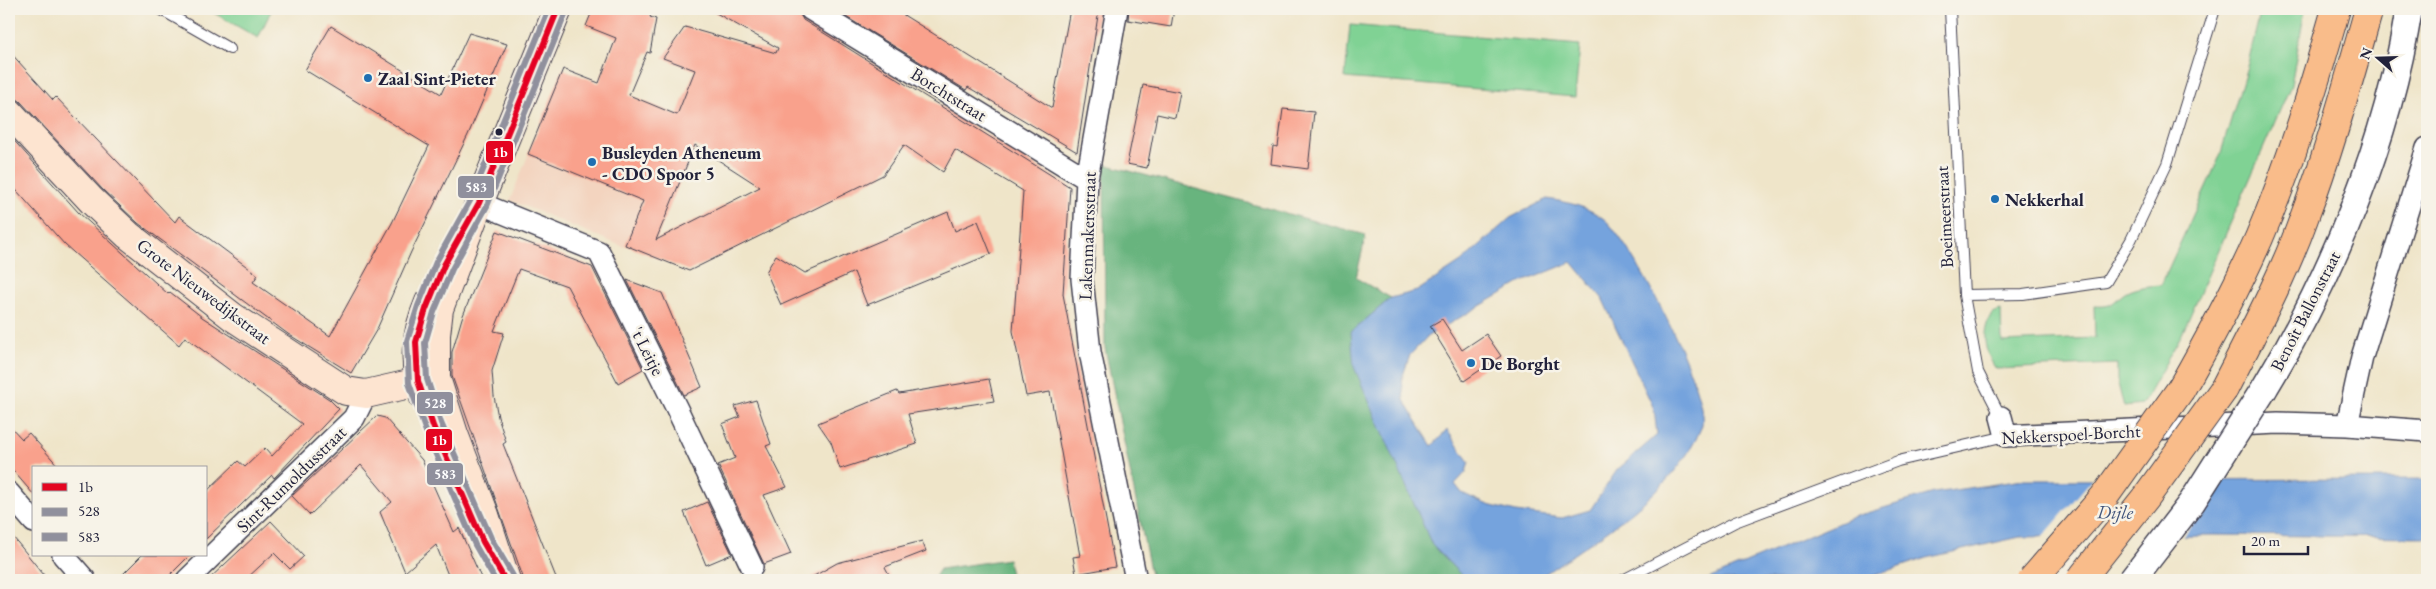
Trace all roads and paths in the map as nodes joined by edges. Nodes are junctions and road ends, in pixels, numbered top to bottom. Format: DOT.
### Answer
graph roads {
  1 [pos="160,9"];
  2 [pos="558,9"];
  3 [pos="810,9"];
  4 [pos="1117,9"];
  5 [pos="1950,9"];
  6 [pos="2215,9"];
  7 [pos="2336,9"];
  8 [pos="2369,9"];
  9 [pos="2409,9"];
  10 [pos="230,48"];
  11 [pos="9,112"];
  12 [pos="2427,148"];
  13 [pos="1087,179"];
  14 [pos="479,202"];
  15 [pos="1964,295"];
  16 [pos="427,380"];
  17 [pos="366,394"];
  18 [pos="2347,425"];
  19 [pos="2004,426"];
  20 [pos="2427,431"];
  21 [pos="9,493"];
  22 [pos="32,520"];
  23 [pos="64,556"];
  24 [pos="752,567"];
  25 [pos="85,580"];
  26 [pos="187,580"];
  27 [pos="505,580"];
  28 [pos="1136,580"];
  29 [pos="1623,580"];
  30 [pos="2032,580"];
  31 [pos="2080,580"];
  32 [pos="2132,580"];
  1 -- 10 [label="lane"];
  2 -- 14 [label="main road"];
  3 -- 13 [label="street, Borchtstraat"];
  4 -- 13 [label="street, Lakenmakersstraat"];
  5 -- 15 [label="lane, Boeimeerstraat"];
  6 -- 15 [label="lane"];
  7 -- 30 [label="main road, bridge"];
  8 -- 31 [label="main road, bridge"];
  9 -- 32 [label="street, Benoît Ballonstraat, bridge"];
  11 -- 17 [label="main road, Grote Nieuwedijkstraat"];
  12 -- 18 [label="street"];
  13 -- 28 [label="street, Lakenmakersstraat"];
  14 -- 16 [label="main road"];
  14 -- 24 [label="street, 't Leitje"];
  15 -- 19 [label="lane, Boeimeerstraat"];
  16 -- 17 [label="main road, Grote Nieuwedijkstraat"];
  16 -- 27 [label="main road"];
  17 -- 26 [label="street, Sint-Rumoldusstraat"];
  18 -- 19 [label="street, Nekkerspoel-Borcht"];
  18 -- 20 [label="street, Nekkerspoel-Borcht"];
  19 -- 29 [label="lane, Nekkerspoel-Borcht"];
  21 -- 22 [label="street"];
  23 -- 25 [label="street"];
}
